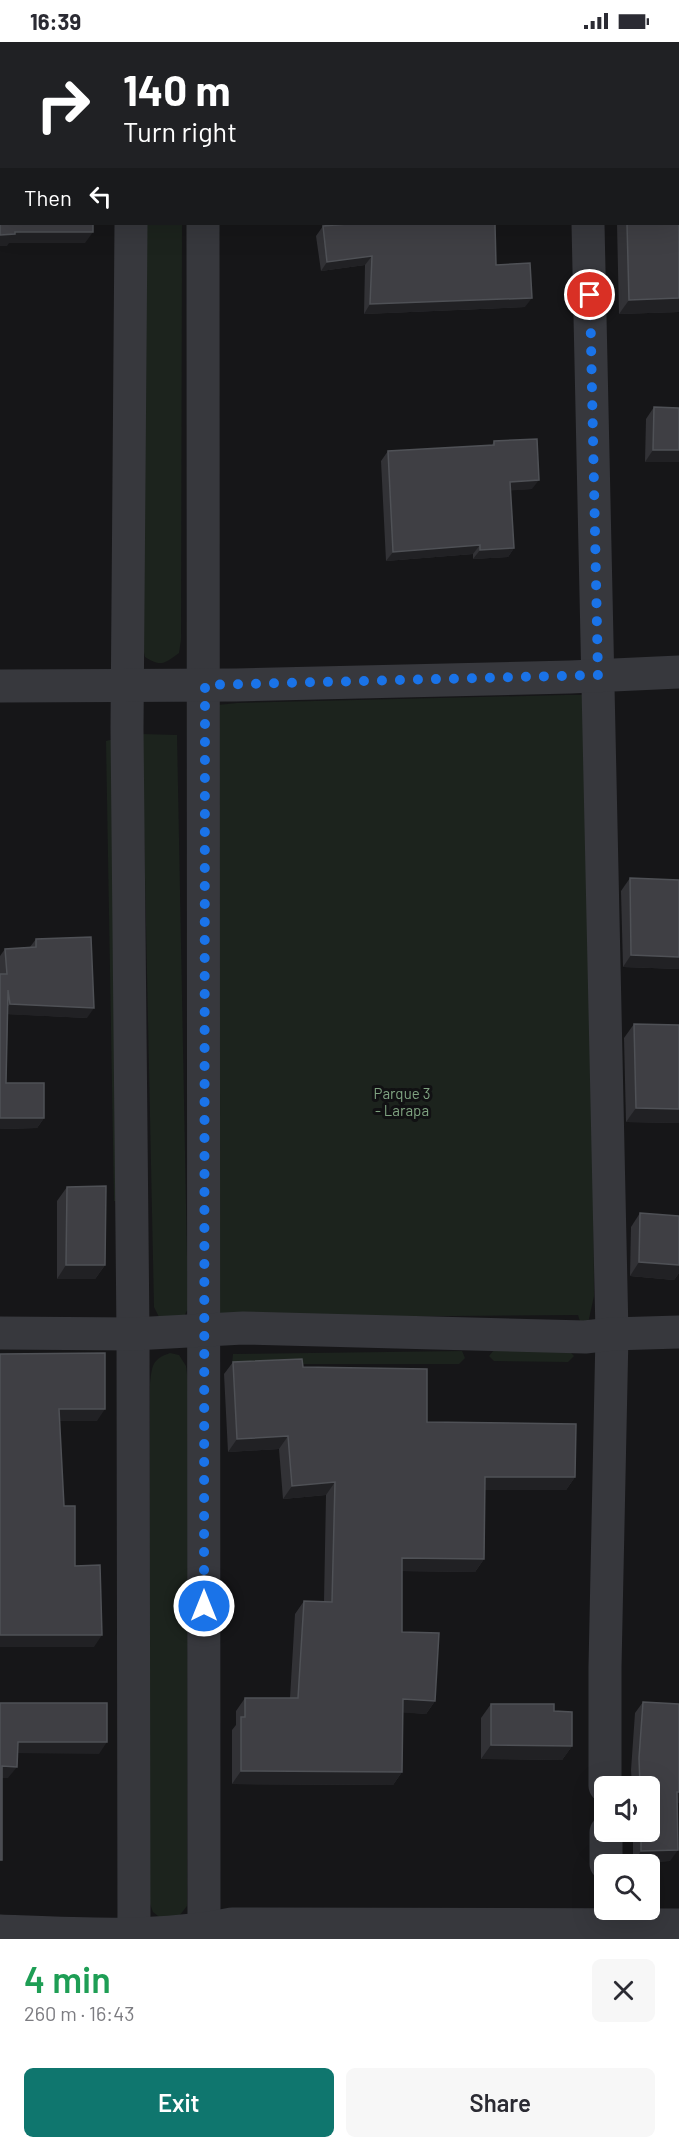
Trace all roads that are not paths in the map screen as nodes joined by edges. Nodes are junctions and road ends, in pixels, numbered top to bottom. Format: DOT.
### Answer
graph roads {
  1 [pos="131,225"];
  2 [pos="203,225"];
  3 [pos="588,225"];
  4 [pos="679,672"];
  5 [pos="598,675"];
  6 [pos="205,685"];
  7 [pos="0,686"];
  8 [pos="128,686"];
  9 [pos="203,1329"];
  10 [pos="679,1332"];
  11 [pos="0,1333"];
  12 [pos="133,1334"];
  13 [pos="612,1334"];
  14 [pos="605,1776"];
  15 [pos="606,1925"];
  16 [pos="679,1925"];
  17 [pos="0,1930"];
  18 [pos="204,1935"];
  19 [pos="134,1937"];
  1 -- 8 [label="street"];
  2 -- 6 [label="street"];
  3 -- 5 [label="street"];
  4 -- 5 [label="street"];
  5 -- 6 [label="street"];
  5 -- 13 [label="street"];
  6 -- 8 [label="street"];
  6 -- 9 [label="street"];
  7 -- 8 [label="street"];
  8 -- 12 [label="street"];
  9 -- 12 [label="street"];
  9 -- 13 [label="street"];
  9 -- 18 [label="street"];
  10 -- 13 [label="street"];
  11 -- 12 [label="street"];
  12 -- 19 [label="street"];
  13 -- 14 [label="street"];
  15 -- 16 [label="street"];
  15 -- 18 [label="street"];
  17 -- 19 [label="street"];
  18 -- 19 [label="street"];
}
